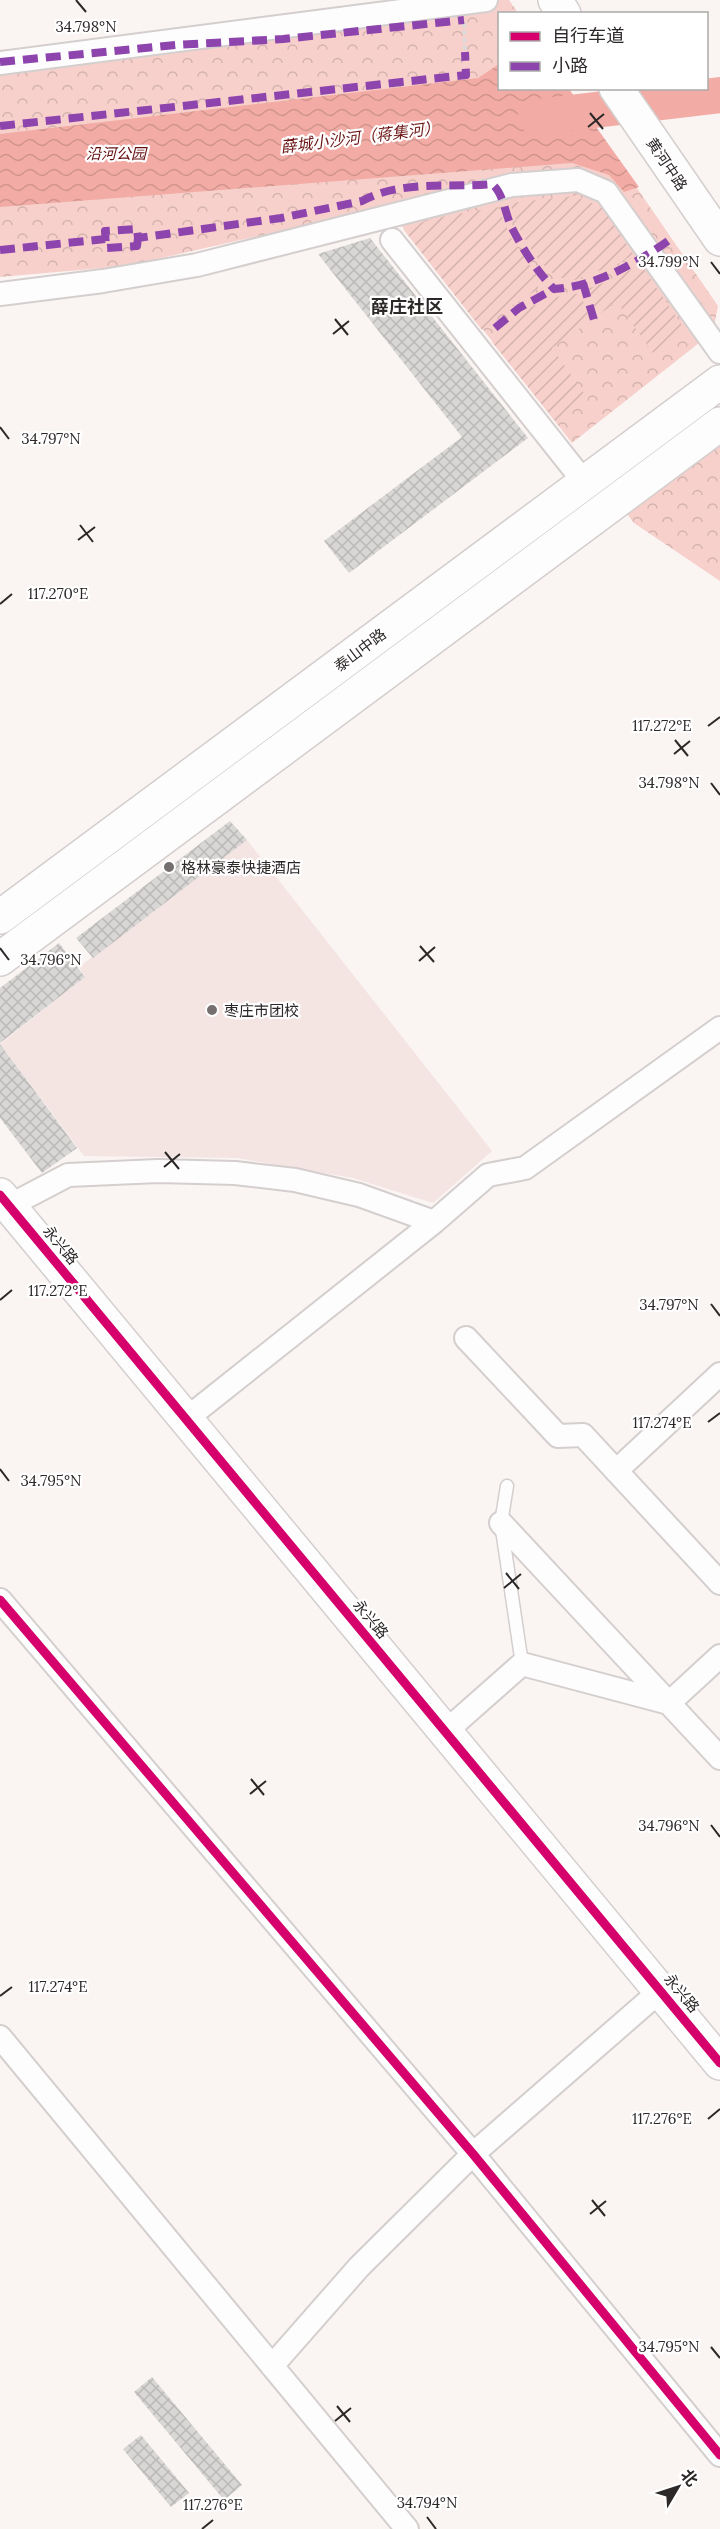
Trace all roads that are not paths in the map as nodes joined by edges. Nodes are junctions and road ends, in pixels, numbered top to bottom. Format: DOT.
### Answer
graph roads {
  1 [pos="479,0"];
  2 [pos="0,63"];
  3 [pos="617,90"];
  4 [pos="720,239"];
  5 [pos="392,240"];
  6 [pos="0,294"];
  7 [pos="720,352"];
  8 [pos="720,382"];
  9 [pos="720,424"];
  10 [pos="585,483"];
  11 [pos="0,917"];
  12 [pos="0,958"];
  13 [pos="720,1028"];
  14 [pos="4,1201"];
  15 [pos="434,1222"];
  16 [pos="466,1338"];
  17 [pos="720,1374"];
  18 [pos="186,1419"];
  19 [pos="616,1472"];
  20 [pos="507,1486"];
  21 [pos="501,1523"];
  22 [pos="720,1583"];
  23 [pos="0,1600"];
  24 [pos="720,1656"];
  25 [pos="522,1664"];
  26 [pos="669,1703"];
  27 [pos="445,1732"];
  28 [pos="720,1758"];
  29 [pos="660,1991"];
  30 [pos="0,2037"];
  31 [pos="720,2063"];
  32 [pos="473,2154"];
  33 [pos="272,2366"];
  34 [pos="720,2455"];
  35 [pos="407,2529"];
  1 -- 2 [label="street"];
  3 -- 4 [label="main road, 黄河中路"];
  5 -- 10 [label="street"];
  6 -- 7 [label="street"];
  8 -- 10 [label="main road, 泰山中路"];
  9 -- 12 [label="main road"];
  10 -- 11 [label="main road, 泰山中路"];
  13 -- 15 [label="street"];
  14 -- 15 [label="street"];
  14 -- 18 [label="main road, 永兴路"];
  15 -- 18 [label="street"];
  16 -- 19 [label="street"];
  17 -- 19 [label="street"];
  18 -- 27 [label="main road, 永兴路"];
  19 -- 22 [label="street"];
  20 -- 21 [label="lane"];
  21 -- 25 [label="lane"];
  21 -- 26 [label="street"];
  23 -- 32 [label="street"];
  24 -- 26 [label="street"];
  25 -- 26 [label="street"];
  25 -- 27 [label="street"];
  26 -- 28 [label="street"];
  27 -- 29 [label="main road, 永兴路"];
  29 -- 31 [label="main road, 永兴路"];
  29 -- 32 [label="street"];
  30 -- 33 [label="street"];
  32 -- 33 [label="street"];
  32 -- 34 [label="street"];
  33 -- 35 [label="street"];
}
